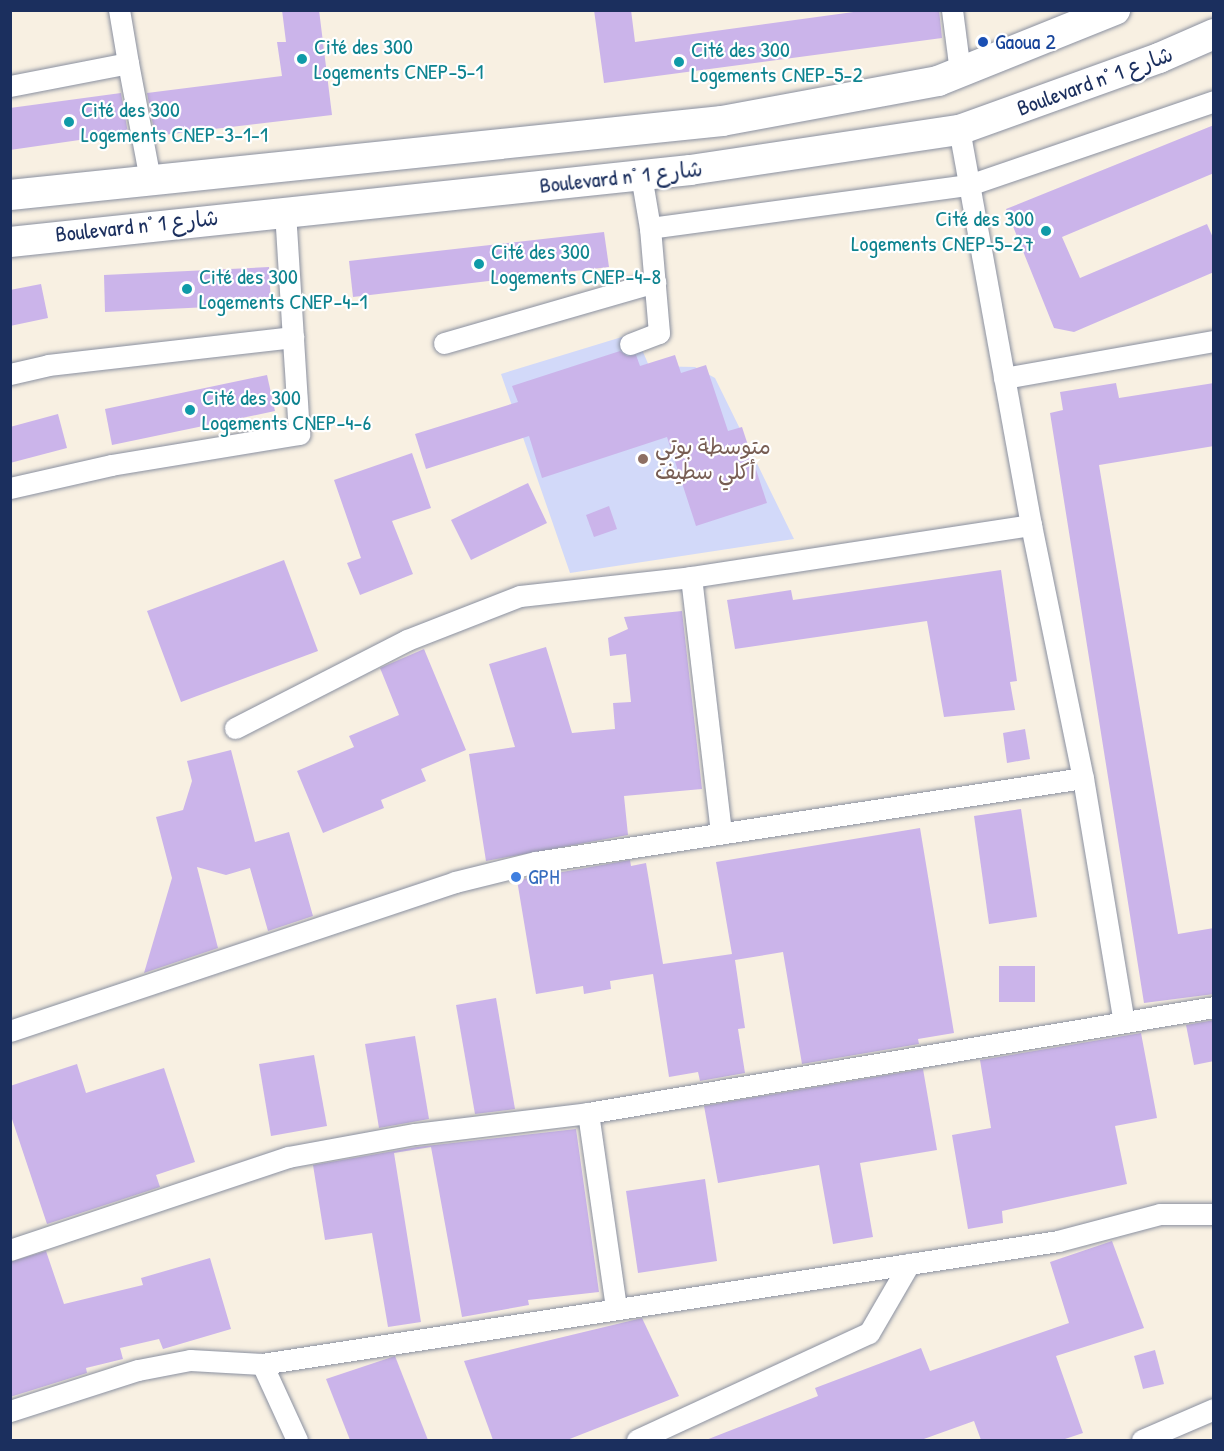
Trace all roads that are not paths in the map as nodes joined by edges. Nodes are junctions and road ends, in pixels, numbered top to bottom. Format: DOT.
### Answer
graph roads {
  1 [pos="119,10"];
  2 [pos="952,10"];
  3 [pos="1115,10"];
  4 [pos="1214,34"];
  5 [pos="128,63"];
  6 [pos="960,72"];
  7 [pos="10,86"];
  8 [pos="1214,101"];
  9 [pos="960,130"];
  10 [pos="640,175"];
  11 [pos="150,179"];
  12 [pos="969,185"];
  13 [pos="10,195"];
  14 [pos="285,210"];
  15 [pos="650,228"];
  16 [pos="10,242"];
  17 [pos="655,282"];
  18 [pos="293,337"];
  19 [pos="1214,341"];
  20 [pos="444,343"];
  21 [pos="630,344"];
  22 [pos="10,374"];
  23 [pos="1005,378"];
  24 [pos="10,488"];
  25 [pos="1031,525"];
  26 [pos="691,577"];
  27 [pos="235,728"];
  28 [pos="1083,778"];
  29 [pos="721,833"];
  30 [pos="1214,1007"];
  31 [pos="1124,1022"];
  32 [pos="10,1031"];
  33 [pos="588,1113"];
  34 [pos="1214,1214"];
  35 [pos="10,1250"];
  36 [pos="909,1264"];
  37 [pos="616,1307"];
  38 [pos="262,1364"];
  39 [pos="1214,1409"];
  40 [pos="10,1411"];
  41 [pos="297,1440"];
  42 [pos="637,1440"];
  43 [pos="1142,1440"];
  1 -- 5 [label="street"];
  2 -- 6 [label="street"];
  3 -- 6 [label="main road, Boulevard n° شارع 1"];
  4 -- 9 [label="main road, Boulevard n° شارع 1"];
  5 -- 7 [label="street"];
  5 -- 11 [label="street"];
  6 -- 11 [label="main road, Boulevard n° شارع 1"];
  8 -- 12 [label="street"];
  9 -- 10 [label="main road, Boulevard n° شارع 1"];
  9 -- 12 [label="street"];
  10 -- 14 [label="main road, Boulevard n° شارع 1"];
  10 -- 15 [label="street"];
  11 -- 13 [label="main road, Boulevard n° شارع 1"];
  12 -- 15 [label="street"];
  12 -- 23 [label="street"];
  14 -- 16 [label="main road, Boulevard n° شارع 1"];
  14 -- 18 [label="street"];
  15 -- 17 [label="street"];
  17 -- 20 [label="street"];
  17 -- 21 [label="street"];
  18 -- 22 [label="street"];
  18 -- 24 [label="street"];
  19 -- 23 [label="street"];
  23 -- 25 [label="street"];
  25 -- 26 [label="street"];
  25 -- 28 [label="street"];
  26 -- 27 [label="street"];
  26 -- 29 [label="street"];
  28 -- 29 [label="street"];
  28 -- 31 [label="street"];
  29 -- 32 [label="street"];
  30 -- 31 [label="street"];
  31 -- 33 [label="street"];
  33 -- 35 [label="street"];
  33 -- 37 [label="street"];
  34 -- 36 [label="street"];
  36 -- 37 [label="street"];
  36 -- 42 [label="street"];
  37 -- 38 [label="street"];
  38 -- 40 [label="street"];
  38 -- 41 [label="street"];
  39 -- 43 [label="street"];
}
